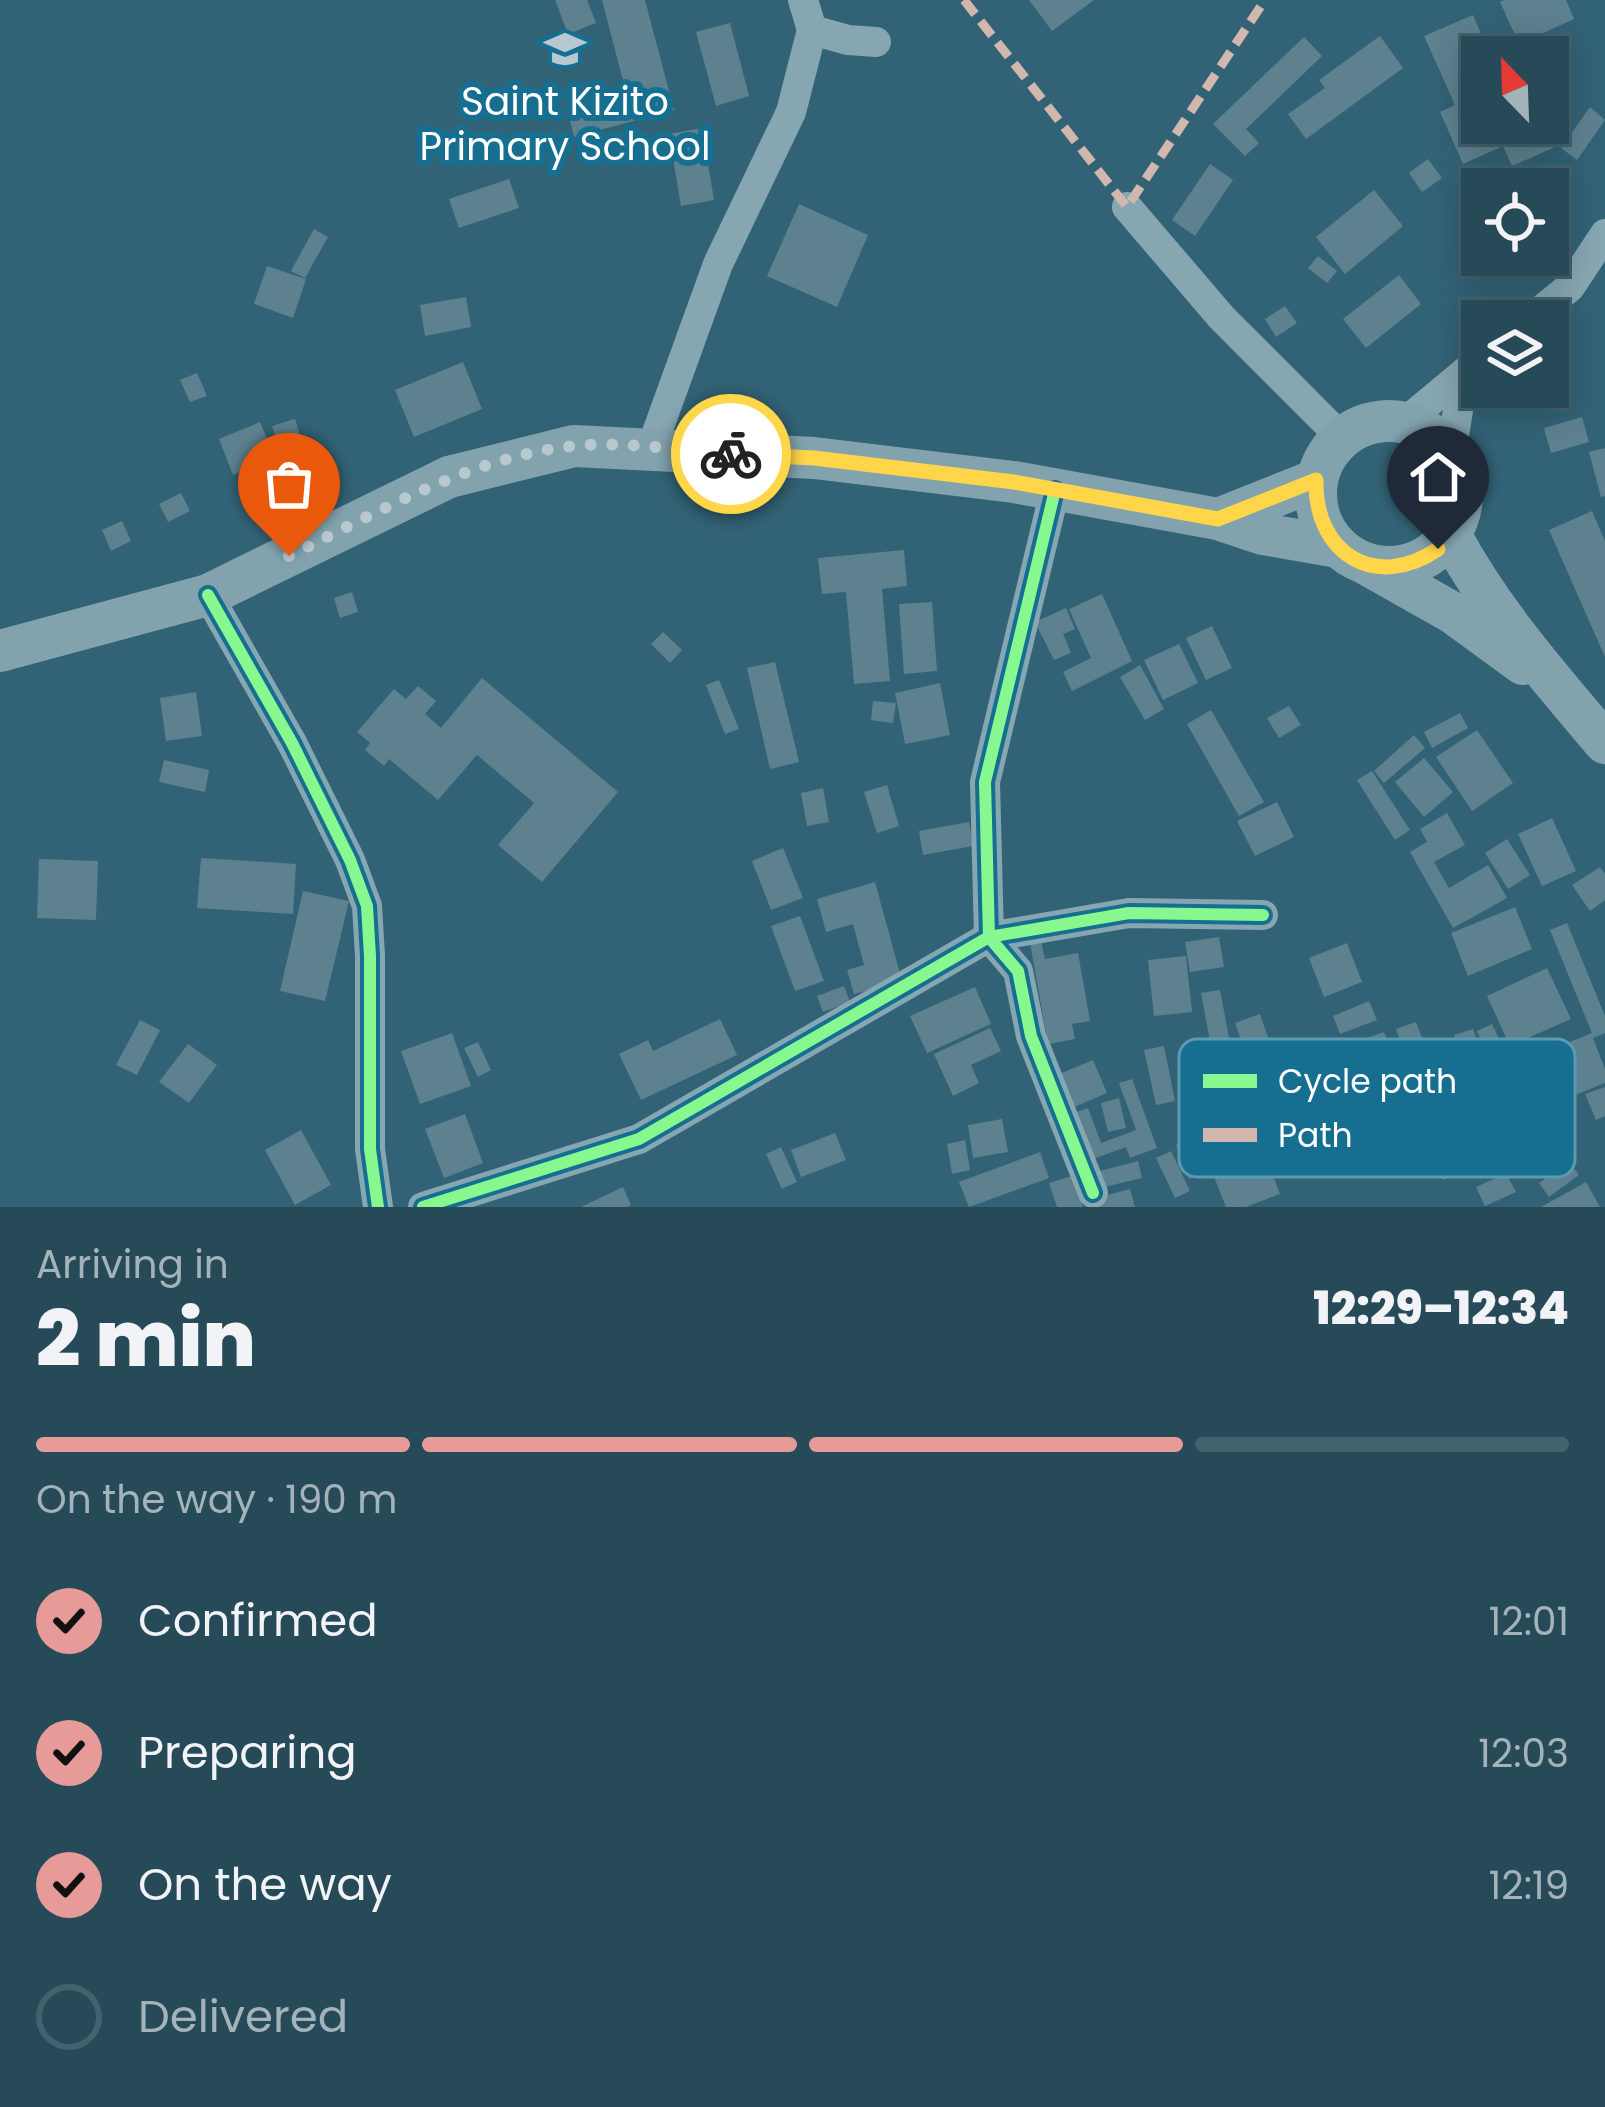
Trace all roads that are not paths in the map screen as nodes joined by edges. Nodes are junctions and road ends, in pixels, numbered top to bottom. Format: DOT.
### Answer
graph roads {
  1 [pos="808,15"];
  2 [pos="876,42"];
  3 [pos="1127,208"];
  4 [pos="1605,234"];
  5 [pos="1553,300"];
  6 [pos="1461,376"];
  7 [pos="1462,408"];
  8 [pos="1405,422"];
  9 [pos="1341,437"];
  10 [pos="651,449"];
  11 [pos="1451,454"];
  12 [pos="1316,480"];
  13 [pos="1055,490"];
  14 [pos="1218,519"];
  15 [pos="1450,534"];
  16 [pos="1352,555"];
  17 [pos="208,595"];
  18 [pos="0,651"];
  19 [pos="1558,690"];
  20 [pos="1605,742"];
  21 [pos="1263,915"];
  22 [pos="989,937"];
  23 [pos="1093,1193"];
  24 [pos="378,1207"];
  25 [pos="423,1207"];
  1 -- 2 [label="street"];
  1 -- 10 [label="street"];
  3 -- 9 [label="street"];
  4 -- 5 [label="street"];
  6 -- 8 [label="street"];
  7 -- 11 [label="street"];
  8 -- 9 [label="main road"];
  8 -- 11 [label="main road"];
  9 -- 12 [label="main road"];
  10 -- 13 [label="main road"];
  10 -- 17 [label="main road"];
  11 -- 15 [label="main road"];
  12 -- 14 [label="main road"];
  12 -- 16 [label="main road"];
  13 -- 14 [label="main road"];
  13 -- 22 [label="street"];
  14 -- 16 [label="main road"];
  15 -- 16 [label="main road"];
  15 -- 19 [label="main road"];
  16 -- 19 [label="main road"];
  17 -- 18 [label="main road"];
  17 -- 24 [label="street"];
  19 -- 20 [label="main road"];
  21 -- 22 [label="street"];
  22 -- 23 [label="street"];
  22 -- 25 [label="street"];
}
